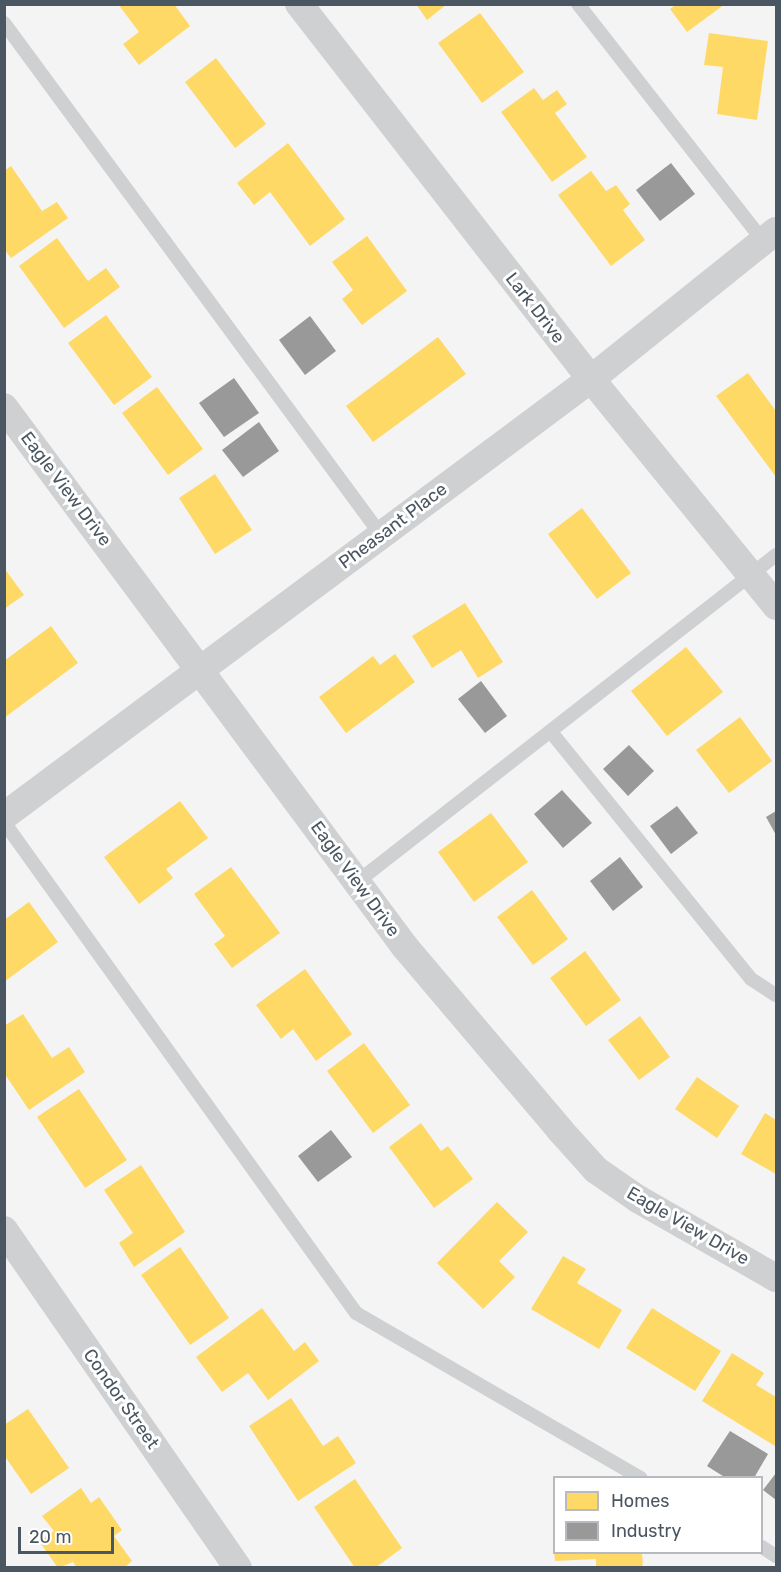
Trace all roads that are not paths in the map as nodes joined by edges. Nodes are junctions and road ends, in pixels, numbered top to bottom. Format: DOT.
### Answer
graph roads {
  1 [pos="298,4"];
  2 [pos="578,4"];
  3 [pos="4,23"];
  4 [pos="771,237"];
  5 [pos="591,379"];
  6 [pos="4,407"];
  7 [pos="381,535"];
  8 [pos="777,555"];
  9 [pos="752,576"];
  10 [pos="777,606"];
  11 [pos="200,669"];
  12 [pos="551,732"];
  13 [pos="4,816"];
  14 [pos="4,822"];
  15 [pos="357,882"];
  16 [pos="777,995"];
  17 [pos="4,1230"];
  18 [pos="777,1278"];
  19 [pos="638,1476"];
  20 [pos="763,1548"];
  21 [pos="777,1556"];
  22 [pos="238,1568"];
  1 -- 5 [label="street, Lark Drive"];
  2 -- 4 [label="lane"];
  3 -- 7 [label="lane"];
  4 -- 5 [label="street, Pheasant Place"];
  5 -- 7 [label="street, Pheasant Place"];
  5 -- 9 [label="street, Lark Drive"];
  6 -- 11 [label="street, Eagle View Drive"];
  7 -- 11 [label="street, Pheasant Place"];
  8 -- 9 [label="lane"];
  9 -- 10 [label="street, Lark Drive"];
  9 -- 12 [label="lane"];
  11 -- 13 [label="street, Pheasant Place"];
  11 -- 15 [label="street, Eagle View Drive"];
  12 -- 15 [label="lane"];
  12 -- 16 [label="lane"];
  14 -- 19 [label="lane"];
  15 -- 18 [label="street, Eagle View Drive"];
  17 -- 22 [label="street, Condor Street"];
  20 -- 21 [label="lane"];
}
